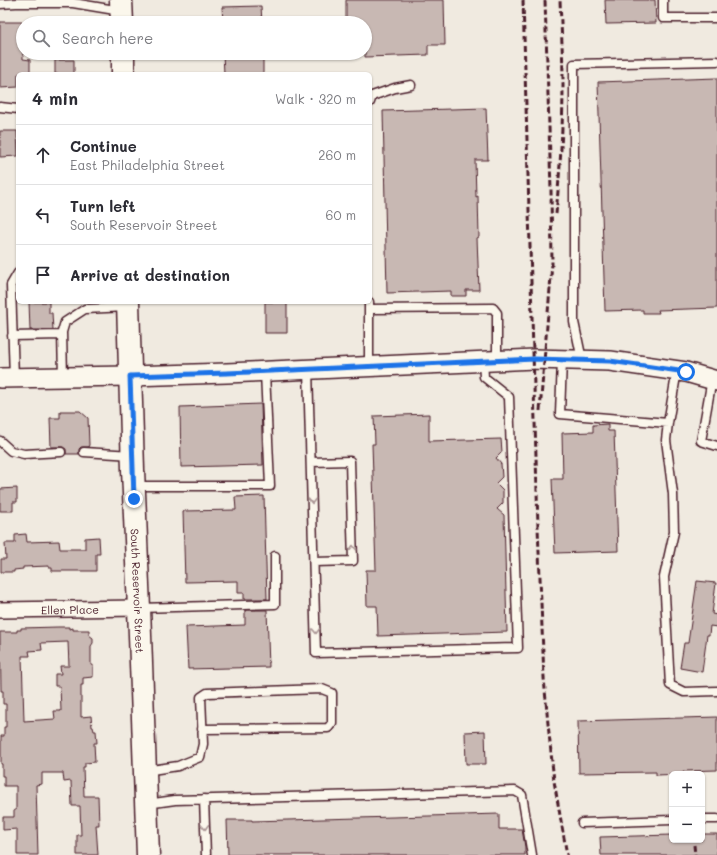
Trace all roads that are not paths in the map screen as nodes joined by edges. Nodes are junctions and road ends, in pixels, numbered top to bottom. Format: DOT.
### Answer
graph roads {
  1 [pos="663,0"];
  2 [pos="0,4"];
  3 [pos="122,11"];
  4 [pos="717,18"];
  5 [pos="123,60"];
  6 [pos="717,61"];
  7 [pos="123,72"];
  8 [pos="411,85"];
  9 [pos="372,96"];
  10 [pos="0,107"];
  11 [pos="16,109"];
  12 [pos="16,276"];
  13 [pos="128,305"];
  14 [pos="369,305"];
  15 [pos="62,335"];
  16 [pos="12,336"];
  17 [pos="562,360"];
  18 [pos="582,360"];
  19 [pos="490,361"];
  20 [pos="369,367"];
  21 [pos="308,369"];
  22 [pos="676,370"];
  23 [pos="265,372"];
  24 [pos="130,376"];
  25 [pos="63,377"];
  26 [pos="7,378"];
  27 [pos="714,380"];
  28 [pos="668,423"];
  29 [pos="0,441"];
  30 [pos="717,446"];
  31 [pos="61,452"];
  32 [pos="84,452"];
  33 [pos="132,455"];
  34 [pos="311,462"];
  35 [pos="134,486"];
  36 [pos="275,556"];
  37 [pos="314,562"];
  38 [pos="139,608"];
  39 [pos="0,610"];
  40 [pos="717,691"];
  41 [pos="202,729"];
  42 [pos="145,771"];
  43 [pos="204,799"];
  44 [pos="146,804"];
  45 [pos="705,819"];
  46 [pos="717,819"];
  47 [pos="669,820"];
  48 [pos="582,823"];
  49 [pos="148,855"];
  50 [pos="206,855"];
  51 [pos="532,855"];
  1 -- 4 [label="lane"];
  2 -- 3 [label="lane"];
  5 -- 7 [label="main road"];
  6 -- 18 [label="lane"];
  8 -- 9 [label="lane"];
  10 -- 11 [label="lane"];
  12 -- 16 [label="lane"];
  13 -- 15 [label="lane"];
  13 -- 24 [label="main road, South Reservoir Street"];
  14 -- 19 [label="lane"];
  14 -- 20 [label="lane"];
  15 -- 16 [label="lane"];
  15 -- 25 [label="lane"];
  16 -- 26 [label="lane"];
  17 -- 18 [label="street"];
  17 -- 19 [label="street"];
  17 -- 28 [label="lane"];
  18 -- 22 [label="street"];
  19 -- 20 [label="street"];
  37 -- 19 [label="lane, one-way"];
  20 -- 21 [label="street"];
  21 -- 23 [label="street"];
  21 -- 34 [label="lane"];
  22 -- 27 [label="street"];
  22 -- 28 [label="lane"];
  23 -- 24 [label="street"];
  23 -- 35 [label="lane"];
  24 -- 25 [label="street"];
  24 -- 33 [label="main road, South Reservoir Street"];
  25 -- 26 [label="street"];
  27 -- 30 [label="lane"];
  28 -- 40 [label="lane"];
  29 -- 31 [label="lane"];
  32 -- 33 [label="lane"];
  33 -- 35 [label="main road, South Reservoir Street"];
  34 -- 37 [label="lane, one-way"];
  37 -- 34 [label="lane, one-way"];
  35 -- 38 [label="main road, South Reservoir Street"];
  36 -- 38 [label="lane"];
  38 -- 39 [label="street, Ellen Place"];
  38 -- 42 [label="main road, South Reservoir Street"];
  41 -- 41 [label="lane"];
  41 -- 42 [label="lane"];
  42 -- 44 [label="main road, South Reservoir Street"];
  43 -- 44 [label="lane"];
  43 -- 50 [label="lane, one-way"];
  43 -- 51 [label="lane"];
  44 -- 49 [label="main road, South Reservoir Street"];
  45 -- 46 [label="lane"];
  47 -- 48 [label="lane"];
}
